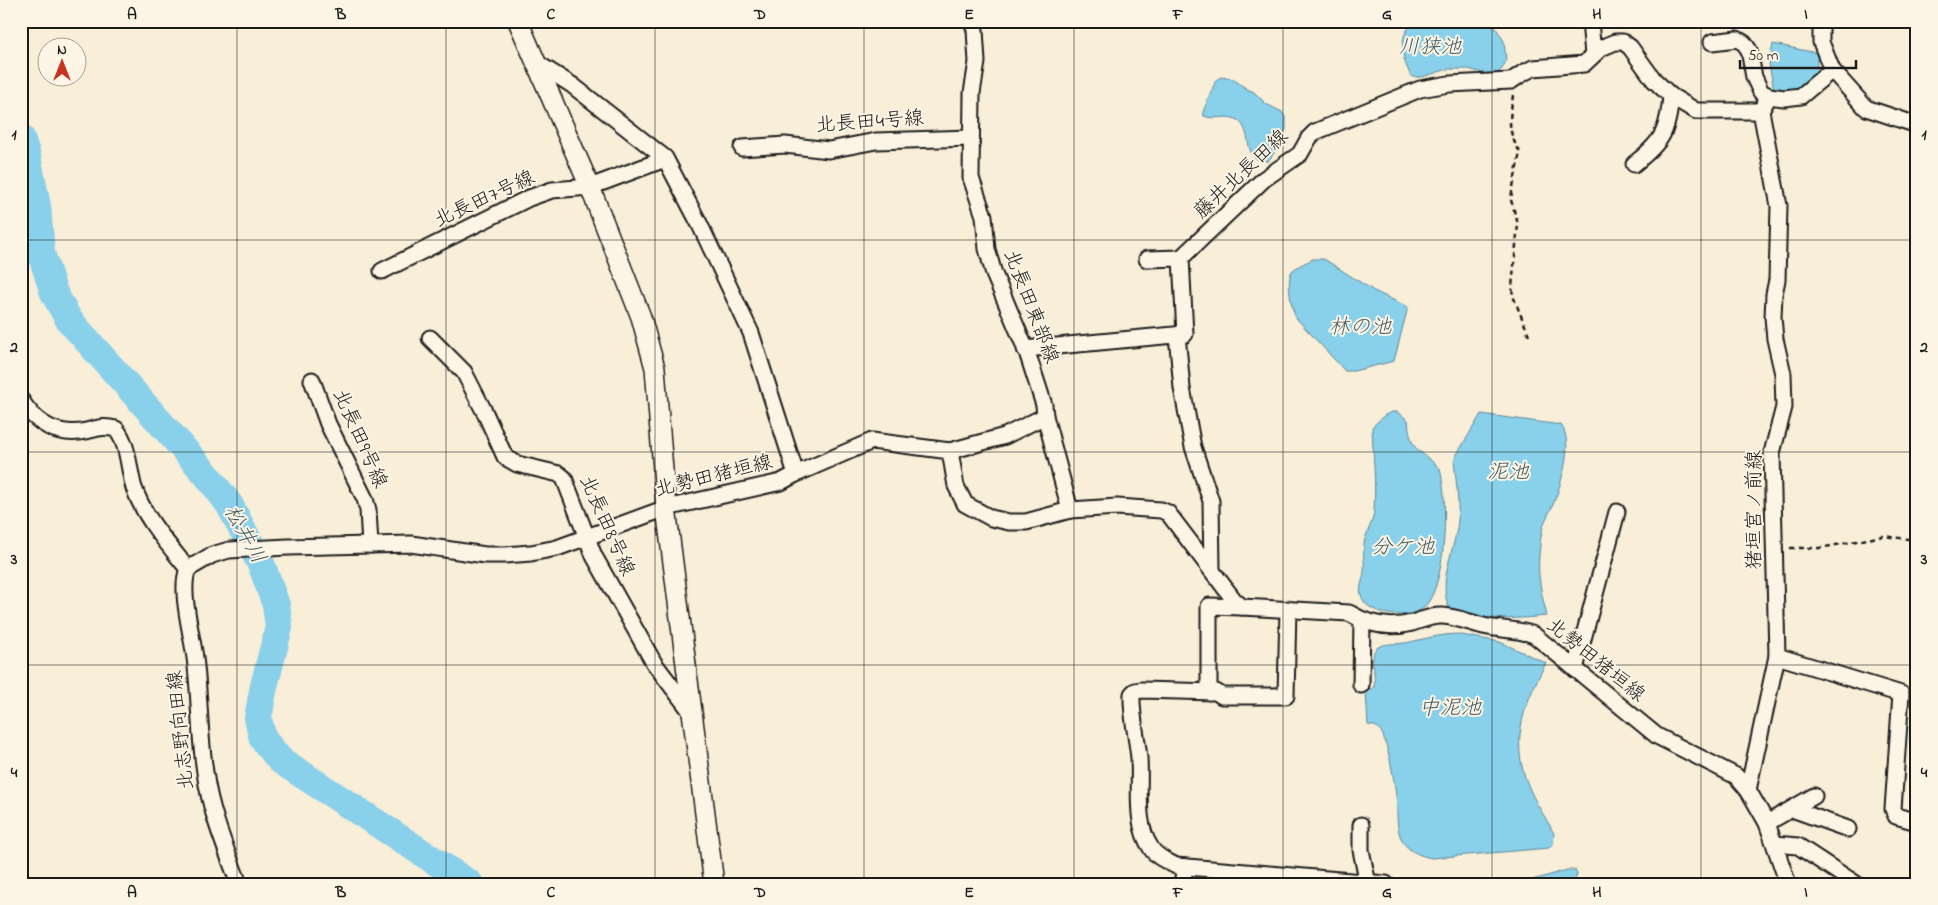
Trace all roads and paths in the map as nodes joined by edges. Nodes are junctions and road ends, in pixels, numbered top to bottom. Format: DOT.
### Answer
graph roads {
  1 [pos="518,21"];
  2 [pos="972,21"];
  3 [pos="1590,21"];
  4 [pos="1821,21"];
  5 [pos="1712,42"];
  6 [pos="1593,55"];
  7 [pos="537,63"];
  8 [pos="1832,70"];
  9 [pos="1515,79"];
  10 [pos="1671,96"];
  11 [pos="1769,96"];
  12 [pos="1762,111"];
  13 [pos="1917,125"];
  14 [pos="971,138"];
  15 [pos="742,148"];
  16 [pos="666,159"];
  17 [pos="1634,164"];
  18 [pos="590,187"];
  19 [pos="1181,258"];
  20 [pos="1147,259"];
  21 [pos="382,271"];
  22 [pos="1177,335"];
  23 [pos="1529,335"];
  24 [pos="430,338"];
  25 [pos="1025,349"];
  26 [pos="312,380"];
  27 [pos="21,400"];
  28 [pos="1045,416"];
  29 [pos="950,451"];
  30 [pos="796,474"];
  31 [pos="666,508"];
  32 [pos="1070,510"];
  33 [pos="1617,512"];
  34 [pos="586,538"];
  35 [pos="1917,540"];
  36 [pos="370,545"];
  37 [pos="1774,547"];
  38 [pos="188,568"];
  39 [pos="1212,570"];
  40 [pos="1242,606"];
  41 [pos="1288,609"];
  42 [pos="1362,620"];
  43 [pos="1777,656"];
  44 [pos="1575,669"];
  45 [pos="1361,685"];
  46 [pos="1209,692"];
  47 [pos="692,714"];
  48 [pos="1748,790"];
  49 [pos="1814,796"];
  50 [pos="1792,809"];
  51 [pos="1917,822"];
  52 [pos="1767,823"];
  53 [pos="1361,825"];
  54 [pos="1848,829"];
  55 [pos="1775,844"];
  56 [pos="1185,867"];
  57 [pos="1368,882"];
  58 [pos="240,884"];
  59 [pos="714,884"];
  60 [pos="1182,884"];
  61 [pos="1386,884"];
  62 [pos="1788,884"];
  63 [pos="1856,884"];
  1 -- 7 [label="street"];
  2 -- 14 [label="street, 北長田東部線"];
  3 -- 6 [label="street"];
  4 -- 8 [label="street"];
  5 -- 11 [label="street"];
  6 -- 9 [label="street, 藤井北長田線"];
  6 -- 10 [label="street, 藤井北長田線"];
  7 -- 16 [label="street"];
  7 -- 18 [label="street"];
  8 -- 11 [label="street"];
  8 -- 13 [label="street"];
  9 -- 19 [label="street, 藤井北長田線"];
  9 -- 23 [label="path"];
  10 -- 12 [label="street, 藤井北長田線"];
  10 -- 17 [label="street"];
  11 -- 12 [label="street"];
  12 -- 37 [label="street, 猪垣宮ノ前線"];
  14 -- 15 [label="street, 北長田4号線"];
  14 -- 25 [label="street, 北長田東部線"];
  16 -- 18 [label="street, 北長田7号線"];
  16 -- 30 [label="street"];
  18 -- 21 [label="street, 北長田7号線"];
  18 -- 31 [label="street"];
  19 -- 20 [label="street"];
  19 -- 22 [label="street"];
  22 -- 25 [label="street"];
  22 -- 39 [label="street"];
  24 -- 34 [label="street, 北長田8号線"];
  25 -- 28 [label="street, 北長田東部線"];
  26 -- 36 [label="street, 北長田9号線"];
  27 -- 38 [label="street"];
  28 -- 29 [label="street"];
  28 -- 32 [label="street, 北長田東部線"];
  29 -- 30 [label="street, 北勢田猪垣線"];
  29 -- 32 [label="street"];
  30 -- 31 [label="street, 北勢田猪垣線"];
  31 -- 34 [label="street, 北勢田猪垣線"];
  31 -- 47 [label="street"];
  32 -- 39 [label="street"];
  33 -- 44 [label="street"];
  34 -- 36 [label="street, 北勢田猪垣線"];
  34 -- 47 [label="street, 北長田8号線"];
  35 -- 37 [label="path"];
  36 -- 38 [label="street, 北勢田猪垣線"];
  37 -- 43 [label="street, 猪垣宮ノ前線"];
  38 -- 58 [label="street, 北志野向田線"];
  39 -- 40 [label="street"];
  40 -- 41 [label="street, 北勢田猪垣線"];
  40 -- 46 [label="street, 北勢田猪垣線"];
  41 -- 42 [label="street, 北勢田猪垣線"];
  41 -- 46 [label="street"];
  42 -- 44 [label="street, 北勢田猪垣線"];
  42 -- 45 [label="street"];
  43 -- 48 [label="street, 猪垣宮ノ前線"];
  43 -- 51 [label="street"];
  44 -- 48 [label="street, 北勢田猪垣線"];
  46 -- 56 [label="street"];
  47 -- 59 [label="street"];
  48 -- 52 [label="street, 北勢田猪垣線"];
  49 -- 50 [label="street"];
  50 -- 52 [label="street"];
  50 -- 54 [label="street"];
  52 -- 55 [label="street, 北勢田猪垣線"];
  53 -- 57 [label="street"];
  55 -- 62 [label="street, 北勢田猪垣線"];
  55 -- 63 [label="street"];
  56 -- 57 [label="street"];
  56 -- 60 [label="street"];
  57 -- 61 [label="street"];
}
